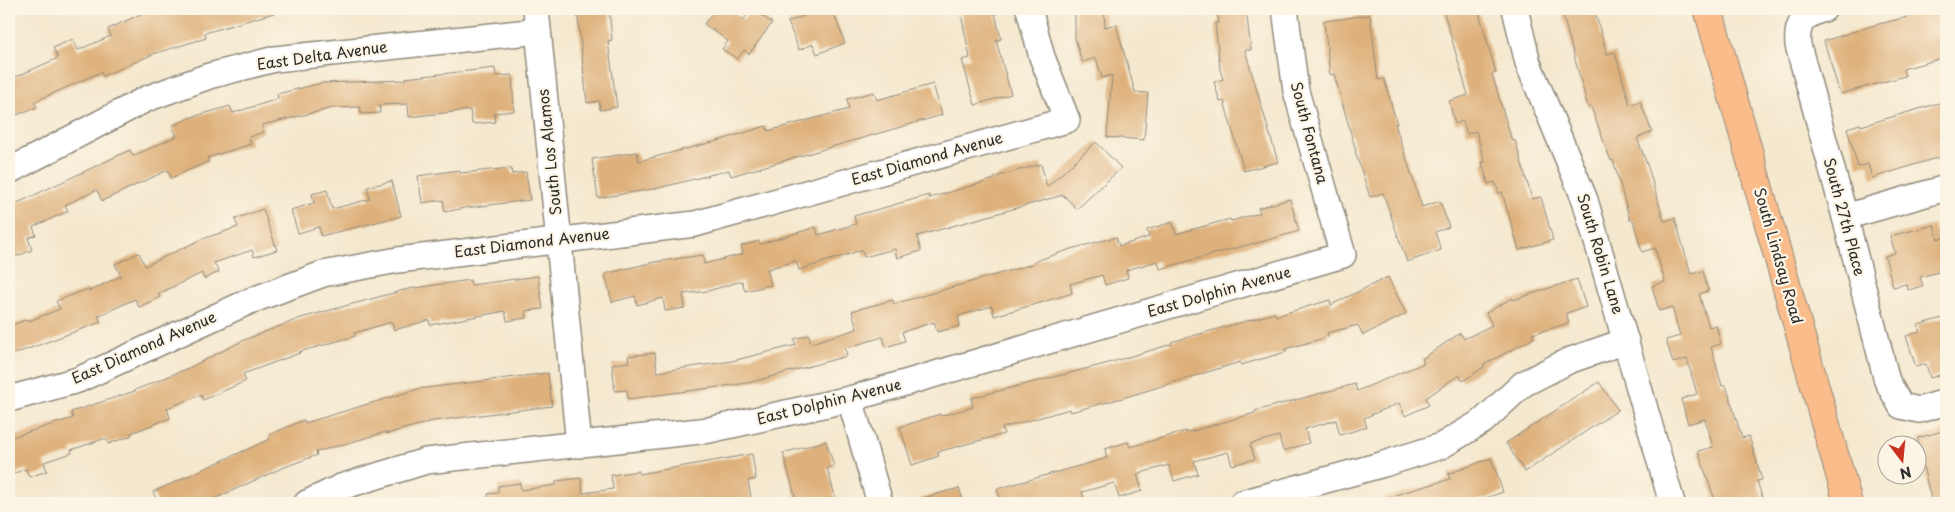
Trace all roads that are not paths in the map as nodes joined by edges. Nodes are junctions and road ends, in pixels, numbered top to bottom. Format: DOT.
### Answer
graph roads {
  1 [pos="1029,9"];
  2 [pos="1284,9"];
  3 [pos="1516,9"];
  4 [pos="1708,9"];
  5 [pos="1824,9"];
  6 [pos="537,20"];
  7 [pos="9,171"];
  8 [pos="1946,188"];
  9 [pos="1845,217"];
  10 [pos="559,239"];
  11 [pos="1343,255"];
  12 [pos="1626,341"];
  13 [pos="9,399"];
  14 [pos="850,400"];
  15 [pos="1946,402"];
  16 [pos="579,445"];
  17 [pos="306,503"];
  18 [pos="880,503"];
  19 [pos="1242,503"];
  20 [pos="1672,503"];
  21 [pos="1848,503"];
  1 -- 10 [label="street, East Diamond Avenue"];
  2 -- 11 [label="street, South Fontana"];
  3 -- 12 [label="street, South Robin Lane"];
  4 -- 21 [label="main road, South Lindsay Road"];
  5 -- 9 [label="street, South 27th Place"];
  6 -- 7 [label="street, East Delta Avenue"];
  6 -- 10 [label="street, South Los Alamos"];
  8 -- 9 [label="street"];
  9 -- 15 [label="street, South 27th Place"];
  10 -- 13 [label="street, East Diamond Avenue"];
  10 -- 16 [label="street, South Los Alamos"];
  11 -- 14 [label="street, East Dolphin Avenue"];
  12 -- 19 [label="street"];
  12 -- 20 [label="street, South Robin Lane"];
  14 -- 16 [label="street, East Dolphin Avenue"];
  14 -- 18 [label="street"];
  16 -- 17 [label="street, East Dolphin Avenue"];
}
